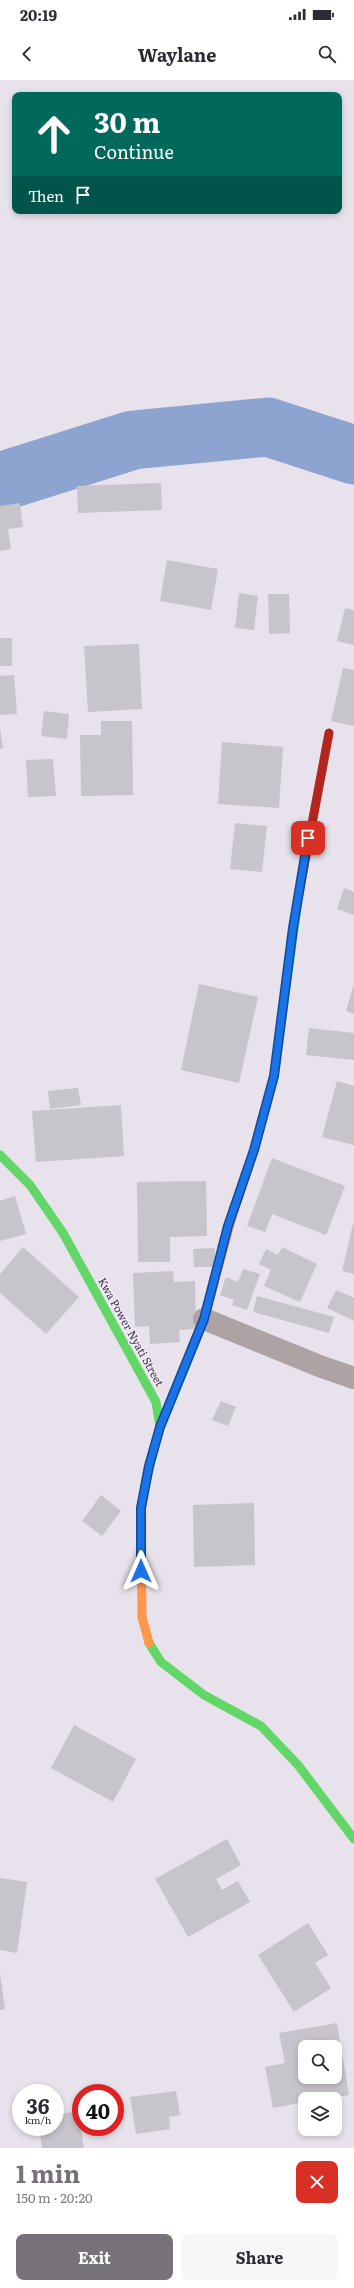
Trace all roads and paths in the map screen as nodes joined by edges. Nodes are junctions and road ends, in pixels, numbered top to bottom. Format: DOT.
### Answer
graph roads {
  1 [pos="329,733"];
  2 [pos="0,1155"];
  3 [pos="204,1319"];
  4 [pos="354,1378"];
  5 [pos="160,1427"];
  6 [pos="354,1839"];
  1 -- 3 [label="street"];
  2 -- 5 [label="street, Kwa Power Nyati Street"];
  3 -- 4 [label="street"];
  3 -- 5 [label="street"];
  5 -- 6 [label="street, Kwa Power Nyati Street"];
}
